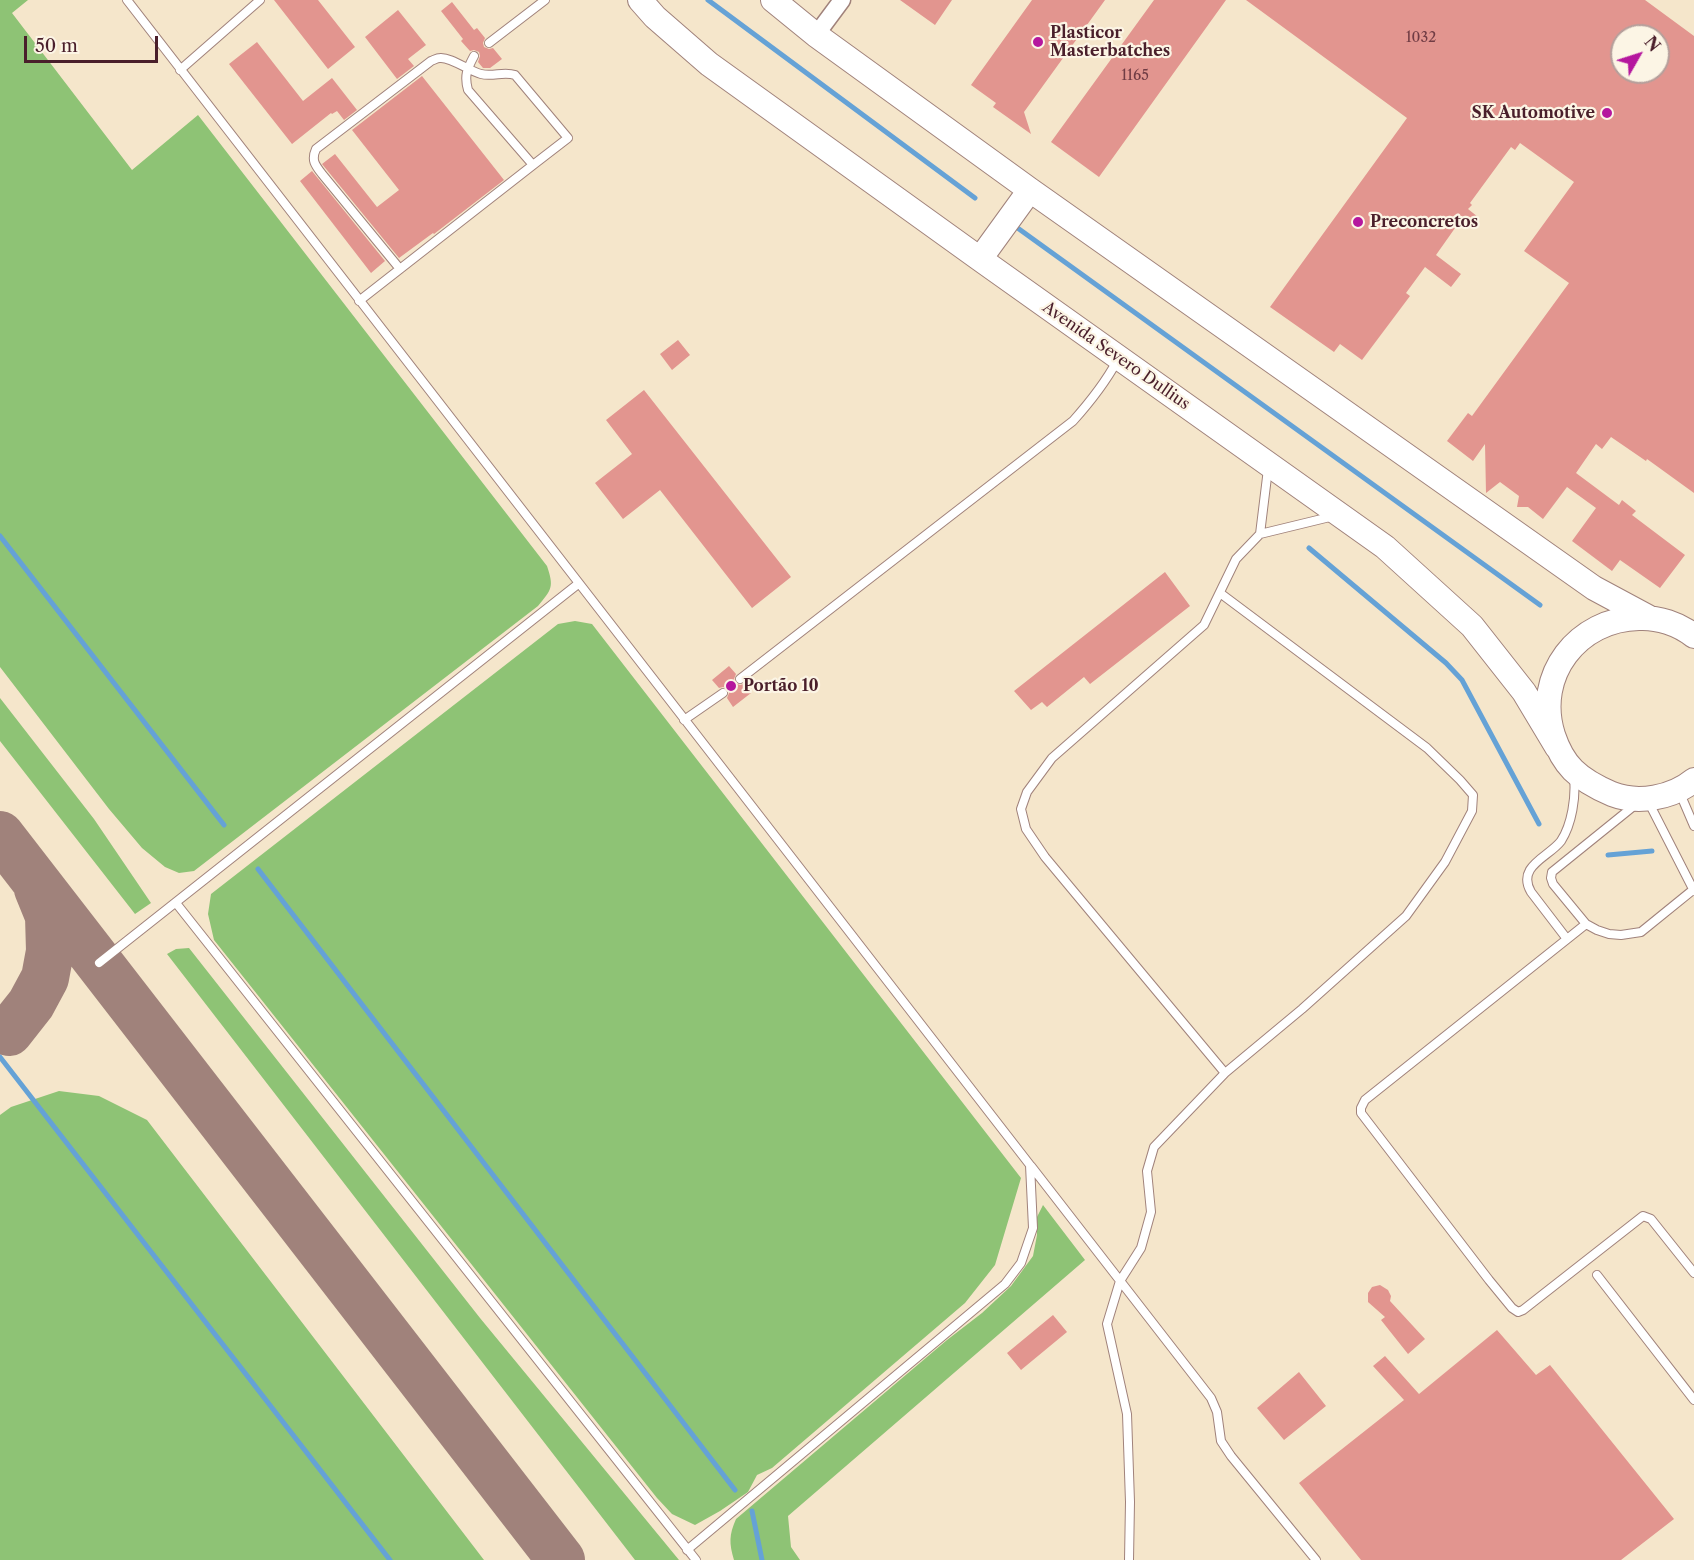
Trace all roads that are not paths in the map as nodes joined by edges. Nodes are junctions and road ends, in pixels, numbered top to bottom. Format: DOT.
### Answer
graph roads {
  1 [pos="127,0"];
  2 [pos="260,0"];
  3 [pos="545,0"];
  4 [pos="640,0"];
  5 [pos="772,0"];
  6 [pos="842,0"];
  7 [pos="816,35"];
  8 [pos="489,43"];
  9 [pos="474,56"];
  10 [pos="467,69"];
  11 [pos="180,70"];
  12 [pos="533,165"];
  13 [pos="1030,190"];
  14 [pos="980,259"];
  15 [pos="400,269"];
  16 [pos="359,301"];
  17 [pos="1119,358"];
  18 [pos="1269,465"];
  19 [pos="1340,515"];
  20 [pos="1260,534"];
  21 [pos="578,584"];
  22 [pos="1220,593"];
  23 [pos="1648,617"];
  24 [pos="1693,633"];
  25 [pos="740,679"];
  26 [pos="723,693"];
  27 [pos="684,720"];
  28 [pos="1557,747"];
  29 [pos="1573,770"];
  30 [pos="1689,789"];
  31 [pos="1646,798"];
  32 [pos="1694,826"];
  33 [pos="1694,890"];
  34 [pos="176,903"];
  35 [pos="1586,924"];
  36 [pos="1567,939"];
  37 [pos="99,963"];
  38 [pos="1225,1073"];
  39 [pos="1030,1166"];
  40 [pos="1694,1273"];
  41 [pos="1597,1275"];
  42 [pos="1120,1281"];
  43 [pos="1694,1400"];
  44 [pos="687,1550"];
  45 [pos="696,1560"];
  46 [pos="1129,1560"];
  47 [pos="1316,1560"];
  1 -- 11 [label="lane"];
  2 -- 11 [label="lane"];
  3 -- 8 [label="lane"];
  4 -- 14 [label="main road, Avenida Severo Dullius"];
  5 -- 7 [label="main road"];
  6 -- 7 [label="street"];
  7 -- 13 [label="main road"];
  9 -- 10 [label="lane"];
  10 -- 12 [label="lane"];
  10 -- 12 [label="lane"];
  10 -- 15 [label="lane"];
  11 -- 16 [label="lane"];
  12 -- 15 [label="lane"];
  13 -- 14 [label="main road"];
  13 -- 23 [label="main road"];
  14 -- 17 [label="main road, Avenida Severo Dullius"];
  15 -- 16 [label="lane"];
  16 -- 21 [label="lane"];
  17 -- 18 [label="main road, Avenida Severo Dullius"];
  17 -- 25 [label="lane"];
  18 -- 19 [label="main road, Avenida Severo Dullius"];
  18 -- 20 [label="lane"];
  19 -- 20 [label="lane"];
  19 -- 28 [label="main road, Avenida Severo Dullius"];
  20 -- 22 [label="lane"];
  21 -- 27 [label="lane"];
  21 -- 34 [label="lane"];
  22 -- 38 [label="lane"];
  22 -- 38 [label="lane"];
  23 -- 24 [label="main road"];
  23 -- 28 [label="main road"];
  26 -- 27 [label="lane"];
  27 -- 39 [label="lane"];
  28 -- 29 [label="main road, Avenida Severo Dullius"];
  29 -- 31 [label="main road, Avenida Severo Dullius"];
  29 -- 36 [label="lane"];
  30 -- 31 [label="main road, Avenida Severo Dullius"];
  30 -- 32 [label="lane"];
  31 -- 33 [label="lane"];
  31 -- 35 [label="lane"];
  33 -- 35 [label="lane"];
  34 -- 37 [label="lane"];
  34 -- 44 [label="lane"];
  35 -- 36 [label="lane"];
  36 -- 40 [label="lane"];
  38 -- 42 [label="lane"];
  39 -- 42 [label="lane"];
  39 -- 44 [label="lane"];
  41 -- 43 [label="lane"];
  42 -- 46 [label="lane"];
  42 -- 47 [label="lane"];
  44 -- 45 [label="lane"];
}
